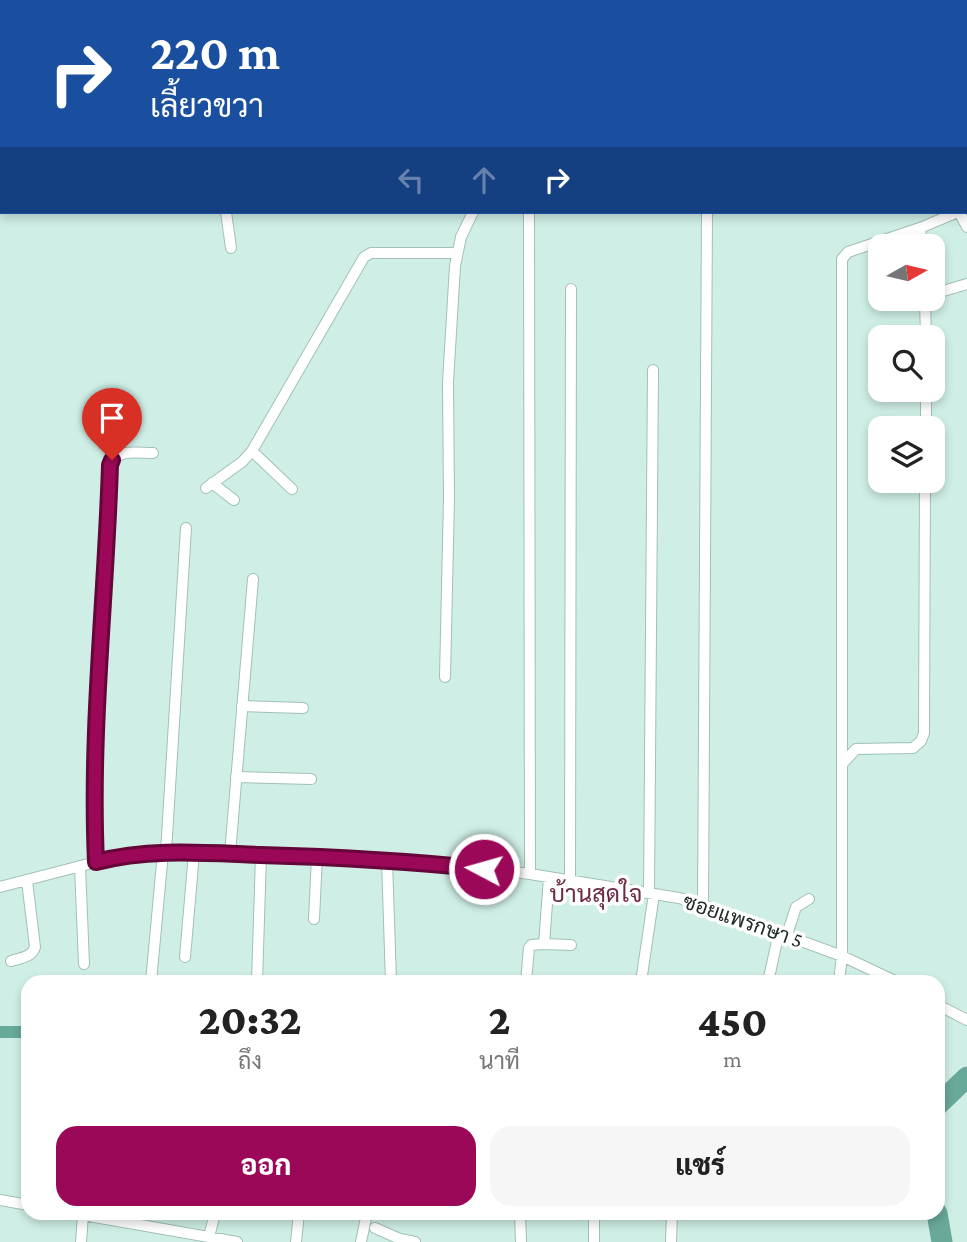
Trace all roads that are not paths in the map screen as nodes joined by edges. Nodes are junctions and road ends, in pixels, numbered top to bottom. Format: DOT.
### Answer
graph roads {
  1 [pos="226,214"];
  2 [pos="472,214"];
  3 [pos="529,214"];
  4 [pos="706,214"];
  5 [pos="954,214"];
  6 [pos="920,228"];
  7 [pos="921,234"];
  8 [pos="231,248"];
  9 [pos="456,253"];
  10 [pos="967,284"];
  11 [pos="571,289"];
  12 [pos="945,291"];
  13 [pos="653,370"];
  14 [pos="153,453"];
  15 [pos="256,454"];
  16 [pos="292,489"];
  17 [pos="925,493"];
  18 [pos="234,500"];
  19 [pos="186,528"];
  20 [pos="253,579"];
  21 [pos="445,677"];
  22 [pos="242,706"];
  23 [pos="303,708"];
  24 [pos="843,763"];
  25 [pos="236,778"];
  26 [pos="311,779"];
  27 [pos="164,852"];
  28 [pos="194,853"];
  29 [pos="230,854"];
  30 [pos="261,855"];
  31 [pos="317,856"];
  32 [pos="387,860"];
  33 [pos="96,862"];
  34 [pos="80,866"];
  35 [pos="530,874"];
  36 [pos="549,877"];
  37 [pos="570,880"];
  38 [pos="27,881"];
  39 [pos="0,887"];
  40 [pos="651,894"];
  41 [pos="809,899"];
  42 [pos="704,905"];
  43 [pos="314,919"];
  44 [pos="783,933"];
  45 [pos="544,944"];
  46 [pos="571,945"];
  47 [pos="842,956"];
  48 [pos="185,957"];
  49 [pos="12,961"];
  50 [pos="84,964"];
  51 [pos="152,975"];
  52 [pos="257,975"];
  53 [pos="391,975"];
  54 [pos="527,975"];
  55 [pos="642,975"];
  56 [pos="770,975"];
  57 [pos="840,975"];
  58 [pos="882,975"];
  59 [pos="945,1008"];
  60 [pos="967,1020"];
  61 [pos="0,1200"];
  62 [pos="21,1204"];
  63 [pos="78,1220"];
  64 [pos="121,1220"];
  65 [pos="216,1220"];
  66 [pos="298,1220"];
  67 [pos="366,1220"];
  68 [pos="520,1220"];
  69 [pos="594,1220"];
  70 [pos="672,1220"];
  71 [pos="375,1227"];
  72 [pos="217,1239"];
  73 [pos="400,1240"];
  74 [pos="81,1242"];
  75 [pos="237,1242"];
  76 [pos="296,1242"];
  77 [pos="361,1242"];
  78 [pos="415,1242"];
  79 [pos="521,1242"];
  80 [pos="594,1242"];
  81 [pos="671,1242"];
  1 -- 8 [label="street"];
  2 -- 9 [label="street"];
  3 -- 35 [label="street"];
  4 -- 42 [label="street"];
  5 -- 6 [label="street"];
  6 -- 7 [label="street"];
  6 -- 24 [label="street"];
  9 -- 15 [label="street"];
  9 -- 21 [label="street"];
  10 -- 12 [label="street"];
  11 -- 37 [label="street"];
  13 -- 40 [label="street"];
  14 -- 33 [label="street"];
  15 -- 16 [label="street"];
  15 -- 18 [label="street"];
  17 -- 24 [label="street"];
  19 -- 27 [label="street"];
  20 -- 22 [label="street"];
  22 -- 23 [label="street"];
  22 -- 25 [label="street"];
  24 -- 47 [label="street"];
  25 -- 26 [label="street"];
  25 -- 29 [label="street"];
  27 -- 28 [label="street, ซอยแพรกษา 5"];
  27 -- 33 [label="street, ซอยแพรกษา 5"];
  27 -- 51 [label="street"];
  28 -- 29 [label="street, ซอยแพรกษา 5"];
  28 -- 48 [label="street"];
  29 -- 30 [label="street, ซอยแพรกษา 5"];
  30 -- 31 [label="street, ซอยแพรกษา 5"];
  30 -- 52 [label="street"];
  31 -- 32 [label="street, ซอยแพรกษา 5"];
  31 -- 43 [label="street"];
  32 -- 35 [label="street, ซอยแพรกษา 5"];
  32 -- 53 [label="street"];
  33 -- 34 [label="street, ซอยแพรกษา 5"];
  34 -- 38 [label="street, ซอยแพรกษา 5"];
  34 -- 50 [label="street"];
  35 -- 36 [label="street, ซอยแพรกษา 5"];
  36 -- 37 [label="street, ซอยแพรกษา 5"];
  36 -- 45 [label="street"];
  37 -- 40 [label="street, ซอยแพรกษา 5"];
  38 -- 39 [label="street, ซอยแพรกษา 5"];
  38 -- 49 [label="street"];
  40 -- 42 [label="street, ซอยแพรกษา 5"];
  40 -- 55 [label="street"];
  41 -- 44 [label="street"];
  42 -- 44 [label="street, ซอยแพรกษา 5"];
  44 -- 47 [label="street, ซอยแพรกษา 5"];
  44 -- 56 [label="street"];
  45 -- 46 [label="street"];
  45 -- 54 [label="street"];
  47 -- 57 [label="street"];
  47 -- 58 [label="street, ซอยแพรกษา 5"];
  59 -- 60 [label="street"];
  61 -- 62 [label="street"];
  63 -- 74 [label="street"];
  64 -- 72 [label="street"];
  65 -- 72 [label="street"];
  66 -- 76 [label="street"];
  67 -- 77 [label="street"];
  68 -- 79 [label="street"];
  69 -- 80 [label="street"];
  70 -- 81 [label="street"];
  71 -- 73 [label="street"];
  72 -- 75 [label="street"];
  73 -- 78 [label="street"];
}
